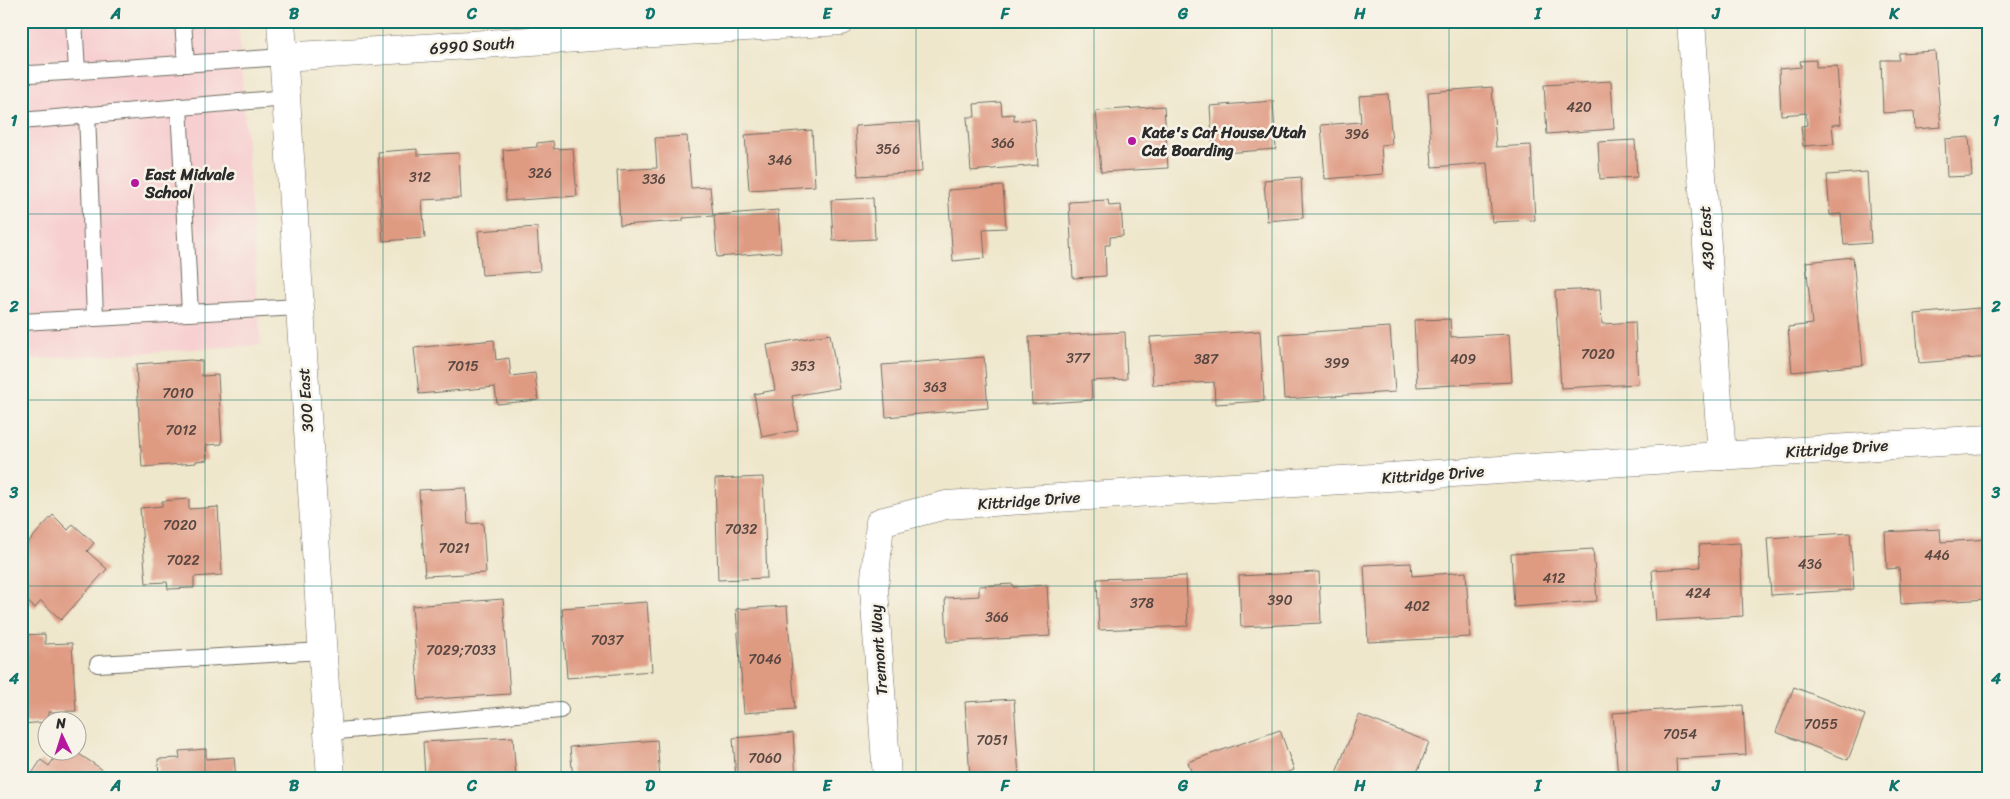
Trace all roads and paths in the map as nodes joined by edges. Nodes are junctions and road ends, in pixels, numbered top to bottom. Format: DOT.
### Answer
graph roads {
  1 [pos="74,21"];
  2 [pos="183,21"];
  3 [pos="281,21"];
  4 [pos="841,21"];
  5 [pos="1690,21"];
  6 [pos="284,57"];
  7 [pos="186,64"];
  8 [pos="77,71"];
  9 [pos="21,72"];
  10 [pos="286,98"];
  11 [pos="179,106"];
  12 [pos="87,114"];
  13 [pos="21,121"];
  14 [pos="299,307"];
  15 [pos="190,313"];
  16 [pos="95,316"];
  17 [pos="21,322"];
  18 [pos="1989,439"];
  19 [pos="1722,456"];
  20 [pos="880,522"];
  21 [pos="323,651"];
  22 [pos="98,664"];
  23 [pos="560,710"];
  24 [pos="328,732"];
  25 [pos="331,778"];
  26 [pos="887,778"];
  1 -- 8 [label="lane"];
  2 -- 7 [label="lane"];
  3 -- 6 [label="street, 300 East"];
  4 -- 6 [label="street, 6990 South"];
  5 -- 19 [label="street, 430 East"];
  6 -- 7 [label="lane"];
  6 -- 10 [label="street, 300 East"];
  7 -- 8 [label="lane"];
  8 -- 9 [label="lane"];
  10 -- 11 [label="lane"];
  10 -- 14 [label="street, 300 East"];
  11 -- 12 [label="lane"];
  11 -- 15 [label="lane"];
  12 -- 13 [label="lane"];
  12 -- 16 [label="lane"];
  14 -- 15 [label="lane"];
  14 -- 21 [label="street, 300 East"];
  15 -- 16 [label="lane"];
  16 -- 17 [label="lane"];
  18 -- 19 [label="street, Kittridge Drive"];
  19 -- 20 [label="street, Kittridge Drive"];
  20 -- 26 [label="street, Tremont Way"];
  21 -- 22 [label="lane"];
  21 -- 24 [label="street, 300 East"];
  23 -- 24 [label="lane"];
  24 -- 25 [label="street, 300 East"];
}
